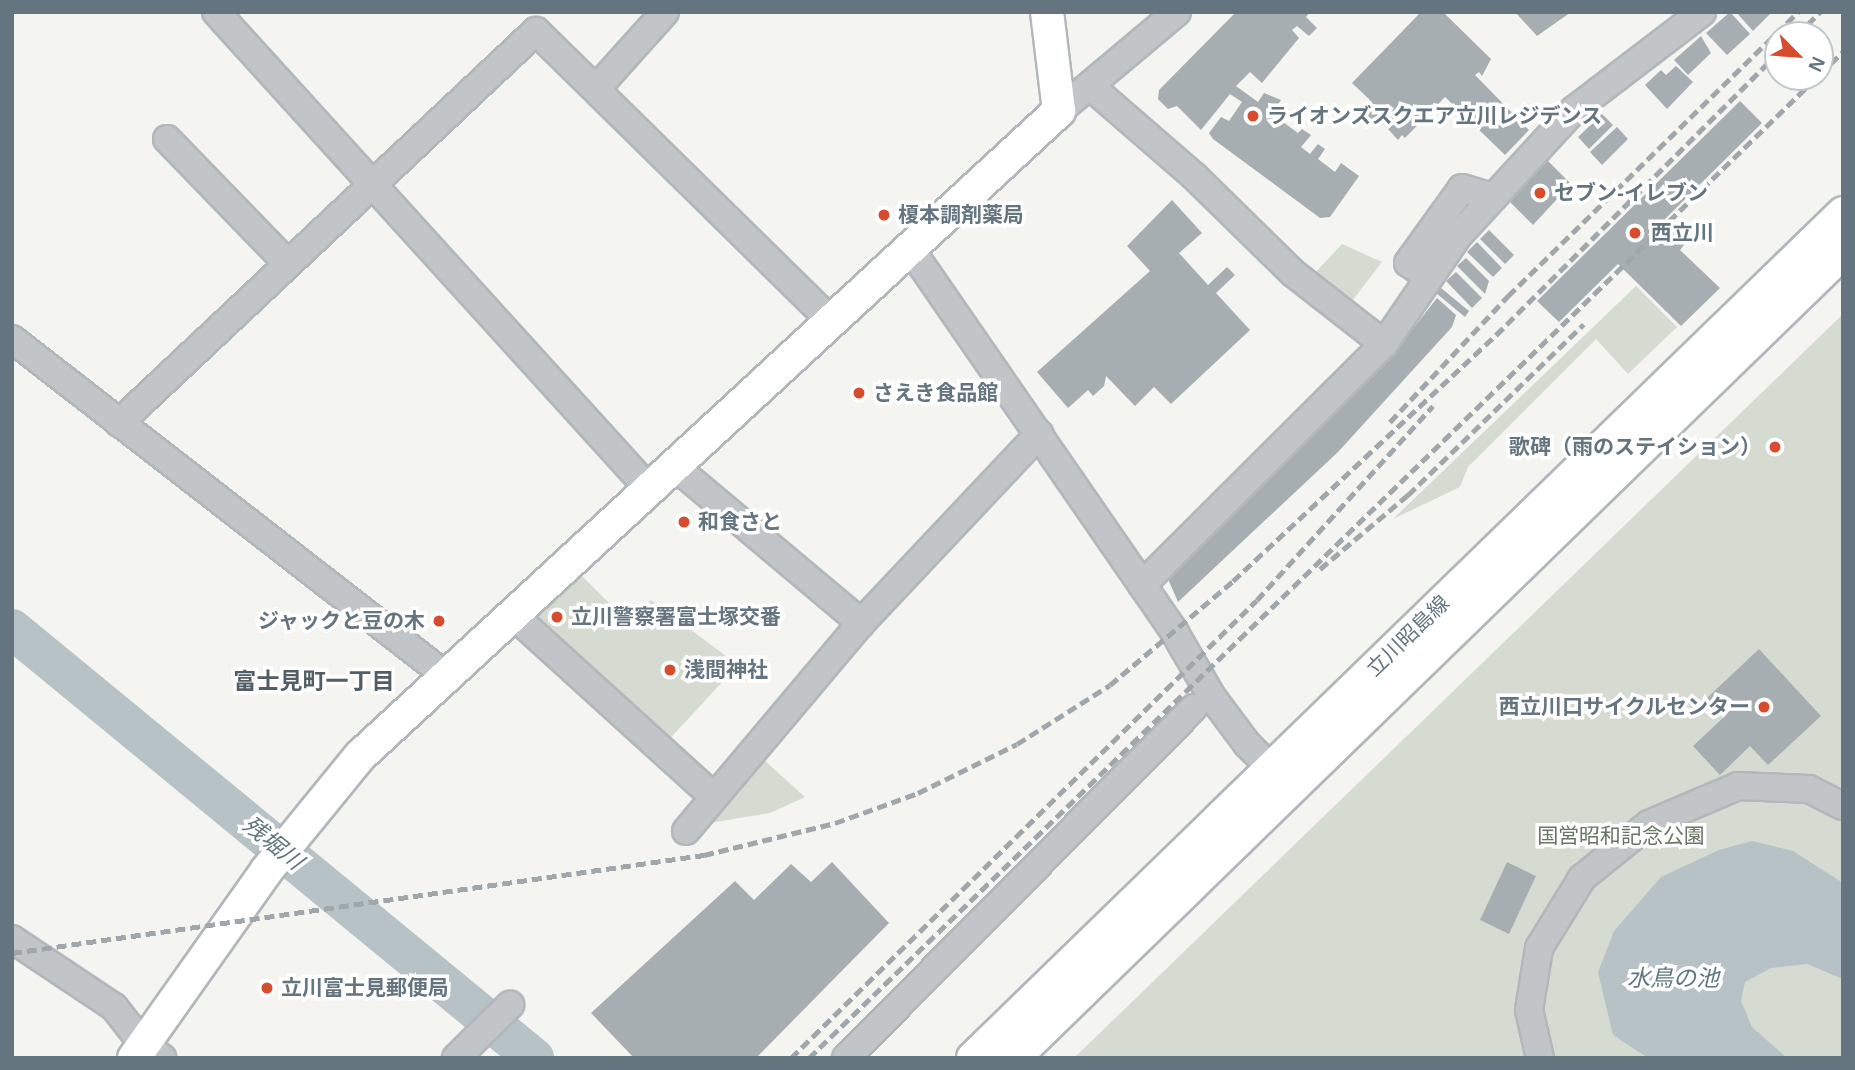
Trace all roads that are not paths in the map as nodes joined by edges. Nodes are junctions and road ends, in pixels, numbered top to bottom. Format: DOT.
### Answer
graph roads {
  1 [pos="215,12"];
  2 [pos="665,12"];
  3 [pos="1047,12"];
  4 [pos="1177,12"];
  5 [pos="1702,12"];
  6 [pos="1090,86"];
  7 [pos="596,89"];
  8 [pos="1059,111"];
  9 [pos="167,139"];
  10 [pos="371,183"];
  11 [pos="1843,213"];
  12 [pos="909,247"];
  13 [pos="1843,252"];
  14 [pos="287,263"];
  15 [pos="830,320"];
  16 [pos="12,339"];
  17 [pos="1384,344"];
  18 [pos="119,423"];
  19 [pos="1039,434"];
  20 [pos="673,465"];
  21 [pos="648,488"];
  22 [pos="1142,586"];
  23 [pos="511,613"];
  24 [pos="861,623"];
  25 [pos="445,675"];
  26 [pos="1193,708"];
  27 [pos="1281,778"];
  28 [pos="714,797"];
  29 [pos="1843,806"];
  30 [pos="686,831"];
  31 [pos="12,939"];
  32 [pos="510,1005"];
  33 [pos="465,1049"];
  34 [pos="146,1053"];
  35 [pos="846,1058"];
  36 [pos="973,1058"];
  37 [pos="1014,1058"];
  38 [pos="1540,1058"];
  1 -- 10 [label="street"];
  2 -- 7 [label="street"];
  3 -- 8 [label="main road"];
  4 -- 6 [label="street"];
  5 -- 17 [label="street"];
  6 -- 8 [label="street"];
  6 -- 17 [label="street"];
  7 -- 10 [label="street"];
  7 -- 15 [label="street"];
  8 -- 12 [label="main road"];
  9 -- 14 [label="street"];
  10 -- 14 [label="street"];
  10 -- 21 [label="street"];
  11 -- 27 [label="main road, 立川昭島線"];
  12 -- 15 [label="main road"];
  12 -- 19 [label="street"];
  13 -- 27 [label="main road, 立川昭島線"];
  14 -- 18 [label="street"];
  15 -- 20 [label="main road"];
  16 -- 18 [label="street"];
  17 -- 22 [label="street"];
  18 -- 25 [label="street"];
  19 -- 22 [label="street"];
  19 -- 24 [label="street"];
  20 -- 21 [label="main road"];
  20 -- 24 [label="street"];
  21 -- 23 [label="main road"];
  22 -- 27 [label="street"];
  23 -- 25 [label="main road"];
  23 -- 28 [label="street"];
  24 -- 28 [label="street"];
  25 -- 34 [label="main road"];
  26 -- 35 [label="street"];
  27 -- 36 [label="main road, 立川昭島線"];
  27 -- 37 [label="main road, 立川昭島線"];
  28 -- 30 [label="street"];
  29 -- 38 [label="street"];
  31 -- 34 [label="street"];
  32 -- 33 [label="street"];
}
